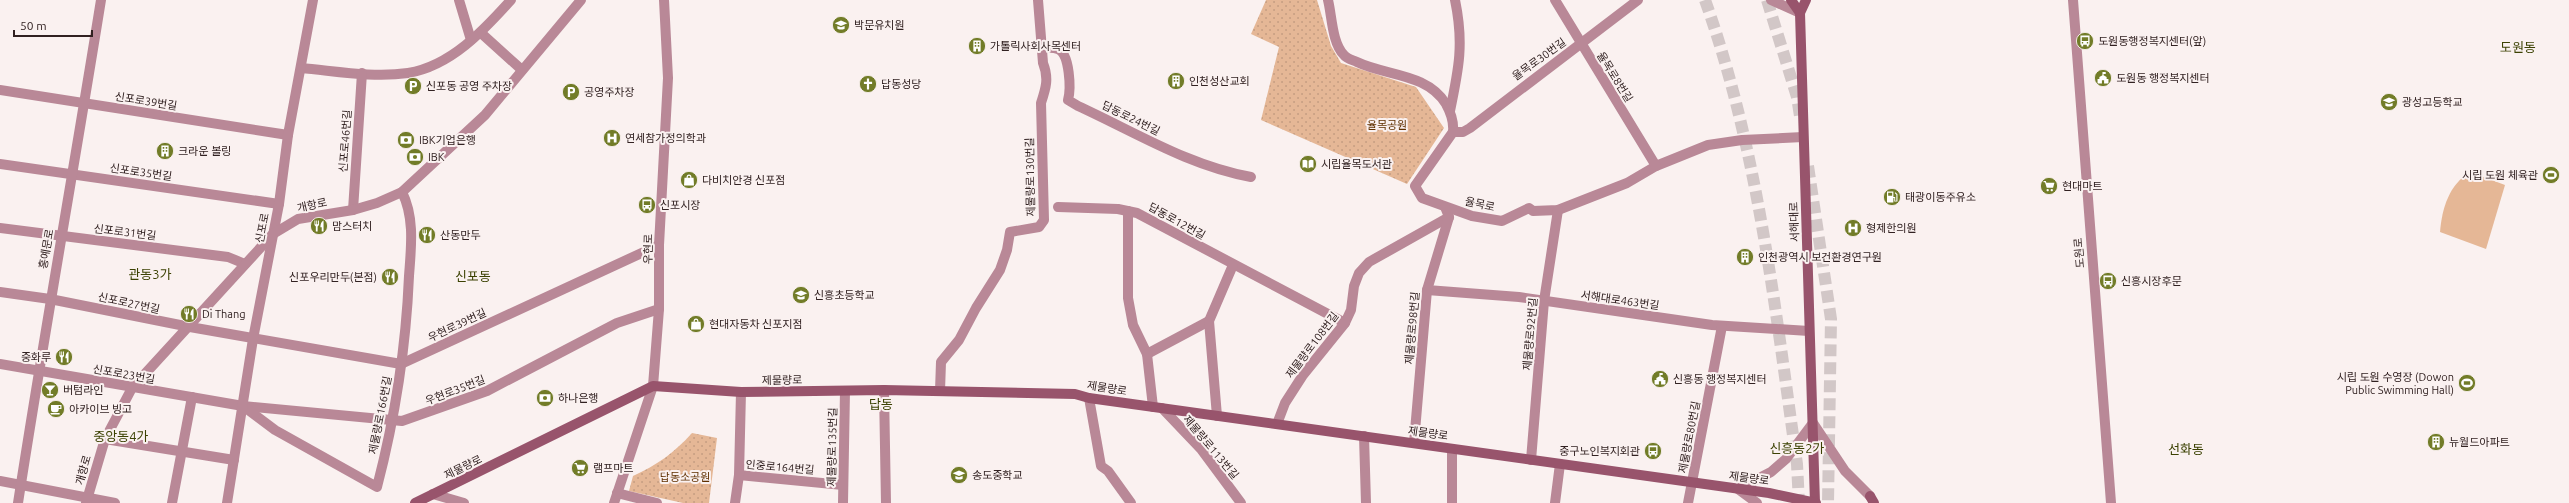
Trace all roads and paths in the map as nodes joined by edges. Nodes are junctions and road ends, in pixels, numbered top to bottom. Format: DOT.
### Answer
graph roads {
  1 [pos="101,0"];
  2 [pos="313,0"];
  3 [pos="459,0"];
  4 [pos="511,0"];
  5 [pos="581,0"];
  6 [pos="664,0"];
  7 [pos="1038,0"];
  8 [pos="1328,0"];
  9 [pos="1455,0"];
  10 [pos="1555,0"];
  11 [pos="1638,0"];
  12 [pos="1771,0"];
  13 [pos="1791,0"];
  14 [pos="1806,0"];
  15 [pos="2073,0"];
  16 [pos="1800,13"];
  17 [pos="481,33"];
  18 [pos="471,40"];
  19 [pos="1580,44"];
  20 [pos="1042,48"];
  21 [pos="301,68"];
  22 [pos="522,70"];
  23 [pos="362,73"];
  24 [pos="0,90"];
  25 [pos="84,104"];
  26 [pos="1450,111"];
  27 [pos="1453,132"];
  28 [pos="288,135"];
  29 [pos="1803,137"];
  30 [pos="0,164"];
  31 [pos="1656,166"];
  32 [pos="73,174"];
  33 [pos="1251,177"];
  34 [pos="402,192"];
  35 [pos="279,204"];
  36 [pos="1058,207"];
  37 [pos="353,210"];
  38 [pos="1558,210"];
  39 [pos="1128,211"];
  40 [pos="1447,212"];
  41 [pos="0,228"];
  42 [pos="273,234"];
  43 [pos="61,236"];
  44 [pos="659,245"];
  45 [pos="245,264"];
  46 [pos="1232,265"];
  47 [pos="1427,290"];
  48 [pos="0,292"];
  49 [pos="50,299"];
  50 [pos="1544,301"];
  51 [pos="659,309"];
  52 [pos="1209,321"];
  53 [pos="1345,323"];
  54 [pos="1722,326"];
  55 [pos="190,327"];
  56 [pos="1810,331"];
  57 [pos="253,339"];
  58 [pos="1148,354"];
  59 [pos="0,364"];
  60 [pos="401,364"];
  61 [pos="38,371"];
  62 [pos="652,386"];
  63 [pos="132,388"];
  64 [pos="884,390"];
  65 [pos="846,391"];
  66 [pos="940,391"];
  67 [pos="741,392"];
  68 [pos="192,397"];
  69 [pos="1089,398"];
  70 [pos="243,406"];
  71 [pos="1157,408"];
  72 [pos="1217,416"];
  73 [pos="393,420"];
  74 [pos="1813,423"];
  75 [pos="1277,424"];
  76 [pos="1364,436"];
  77 [pos="104,440"];
  78 [pos="1414,443"];
  79 [pos="1452,449"];
  80 [pos="181,452"];
  81 [pos="234,460"];
  82 [pos="1531,460"];
  83 [pos="1560,464"];
  84 [pos="739,475"];
  85 [pos="0,481"];
  86 [pos="1692,482"];
  87 [pos="21,484"];
  88 [pos="843,485"];
  89 [pos="1738,488"];
  90 [pos="433,494"];
  91 [pos="616,498"];
  92 [pos="1872,499"];
  93 [pos="87,501"];
  94 [pos="18,503"];
  95 [pos="116,503"];
  96 [pos="172,503"];
  97 [pos="227,503"];
  98 [pos="415,503"];
  99 [pos="464,503"];
  100 [pos="658,503"];
  101 [pos="735,503"];
  102 [pos="843,503"];
  103 [pos="886,503"];
  104 [pos="1131,503"];
  105 [pos="1241,503"];
  106 [pos="1366,503"];
  107 [pos="1452,503"];
  108 [pos="1555,503"];
  109 [pos="1688,503"];
  110 [pos="1757,503"];
  111 [pos="1815,503"];
  112 [pos="2111,503"];
  1 -- 25 [label="street, 홍예문로"];
  2 -- 21 [label="street, 신포로"];
  3 -- 18 [label="street"];
  4 -- 17 [label="street"];
  5 -- 22 [label="street, 개항로"];
  6 -- 44 [label="street, 우현로"];
  7 -- 20 [label="street"];
  8 -- 26 [label="street"];
  9 -- 26 [label="street"];
  10 -- 19 [label="street, 율목로8번길"];
  11 -- 19 [label="street, 율목로30번길"];
  12 -- 16 [label="street"];
  13 -- 16 [label="main road"];
  14 -- 16 [label="main road, 서해대로"];
  15 -- 112 [label="street, 도원로"];
  16 -- 29 [label="main road, 서해대로"];
  17 -- 18 [label="street"];
  17 -- 22 [label="street"];
  18 -- 23 [label="street"];
  19 -- 27 [label="street, 율목로30번길"];
  19 -- 31 [label="street, 율목로8번길"];
  20 -- 33 [label="street, 답동로24번길"];
  20 -- 66 [label="street, 제물량로130번길"];
  21 -- 23 [label="street"];
  21 -- 28 [label="street, 신포로"];
  22 -- 34 [label="street, 개항로"];
  23 -- 37 [label="street, 신포로46번길"];
  24 -- 25 [label="street, 신포로39번길"];
  25 -- 28 [label="street, 신포로39번길"];
  25 -- 32 [label="street, 홍예문로"];
  26 -- 27 [label="street"];
  27 -- 40 [label="street, 율목로"];
  28 -- 35 [label="street, 신포로"];
  29 -- 31 [label="street, 율목로"];
  29 -- 56 [label="main road, 서해대로"];
  30 -- 32 [label="street, 신포로35번길"];
  31 -- 38 [label="street, 율목로"];
  32 -- 35 [label="street, 신포로35번길"];
  32 -- 43 [label="street, 홍예문로"];
  34 -- 37 [label="street, 개항로"];
  34 -- 60 [label="street, 제물량로166번길"];
  35 -- 42 [label="street, 신포로"];
  36 -- 39 [label="street, 답동로12번길"];
  37 -- 42 [label="street, 개항로"];
  38 -- 40 [label="street, 율목로"];
  38 -- 50 [label="street, 제물량로92번길"];
  39 -- 46 [label="street, 답동로12번길"];
  39 -- 58 [label="street"];
  40 -- 47 [label="street, 제물량로98번길"];
  40 -- 53 [label="street, 제물량로108번길"];
  41 -- 43 [label="street, 신포로31번길"];
  42 -- 45 [label="street, 개항로"];
  42 -- 57 [label="street, 신포로"];
  43 -- 45 [label="street, 신포로31번길"];
  43 -- 49 [label="street, 홍예문로"];
  44 -- 51 [label="street, 우현로"];
  44 -- 60 [label="street, 우현로39번길"];
  45 -- 55 [label="street, 개항로"];
  46 -- 52 [label="street"];
  46 -- 53 [label="street, 답동로12번길"];
  47 -- 50 [label="street, 서해대로463번길"];
  47 -- 78 [label="street, 제물량로98번길"];
  48 -- 49 [label="street, 신포로27번길"];
  49 -- 55 [label="street, 신포로27번길"];
  49 -- 61 [label="street, 홍예문로"];
  50 -- 54 [label="street, 서해대로463번길"];
  50 -- 82 [label="street, 제물량로92번길"];
  51 -- 62 [label="street, 우현로"];
  51 -- 73 [label="street, 우현로35번길"];
  52 -- 58 [label="street"];
  52 -- 72 [label="street"];
  53 -- 75 [label="street, 제물량로108번길"];
  54 -- 56 [label="street, 서해대로463번길"];
  54 -- 86 [label="street, 제물량로80번길"];
  55 -- 57 [label="street, 신포로27번길"];
  55 -- 63 [label="street, 개항로"];
  56 -- 74 [label="main road, 서해대로"];
  57 -- 60 [label="street"];
  57 -- 70 [label="street, 신포로"];
  58 -- 71 [label="street"];
  59 -- 61 [label="street, 신포로23번길"];
  60 -- 73 [label="street, 제물량로166번길"];
  61 -- 63 [label="street, 신포로23번길"];
  61 -- 87 [label="street, 홍예문로"];
  62 -- 67 [label="main road, 제물량로"];
  62 -- 90 [label="main road, 제물량로"];
  62 -- 91 [label="street, 우현로"];
  63 -- 68 [label="street, 신포로23번길"];
  63 -- 77 [label="street, 개항로"];
  64 -- 65 [label="main road, 제물량로"];
  64 -- 66 [label="main road, 제물량로"];
  64 -- 103 [label="street"];
  65 -- 67 [label="main road, 제물량로"];
  65 -- 88 [label="street, 제물량로135번길"];
  66 -- 69 [label="main road, 제물량로"];
  67 -- 84 [label="street, 인중로164번길"];
  68 -- 70 [label="street, 신포로23번길"];
  68 -- 80 [label="street"];
  69 -- 71 [label="main road, 제물량로"];
  69 -- 104 [label="street"];
  70 -- 73 [label="street, 우현로35번길"];
  70 -- 73 [label="street, 제물량로166번길"];
  70 -- 81 [label="street, 신포로"];
  71 -- 72 [label="main road, 제물량로"];
  71 -- 105 [label="street, 제물량로113번길"];
  72 -- 75 [label="main road, 제물량로"];
  74 -- 89 [label="street"];
  74 -- 92 [label="street"];
  74 -- 111 [label="main road, 서해대로"];
  75 -- 76 [label="main road, 제물량로"];
  76 -- 78 [label="main road, 제물량로"];
  76 -- 106 [label="street"];
  77 -- 80 [label="street"];
  77 -- 93 [label="street, 개항로"];
  78 -- 79 [label="main road, 제물량로"];
  79 -- 82 [label="main road, 제물량로"];
  79 -- 107 [label="street"];
  80 -- 81 [label="street"];
  80 -- 96 [label="street"];
  81 -- 97 [label="street, 신포로"];
  82 -- 83 [label="main road, 제물량로"];
  83 -- 86 [label="main road, 제물량로"];
  83 -- 108 [label="street"];
  84 -- 88 [label="street, 인중로164번길"];
  84 -- 101 [label="street, 인중로164번길"];
  85 -- 87 [label="street"];
  86 -- 89 [label="main road, 제물량로"];
  86 -- 109 [label="street, 제물량로80번길"];
  87 -- 93 [label="street"];
  87 -- 94 [label="street, 홍예문로"];
  88 -- 102 [label="street, 제물량로135번길"];
  89 -- 110 [label="street"];
  89 -- 111 [label="main road, 제물량로"];
  90 -- 98 [label="main road, 제물량로"];
  90 -- 99 [label="street"];
  91 -- 100 [label="street, 우현로"];
  93 -- 95 [label="street"];
}
